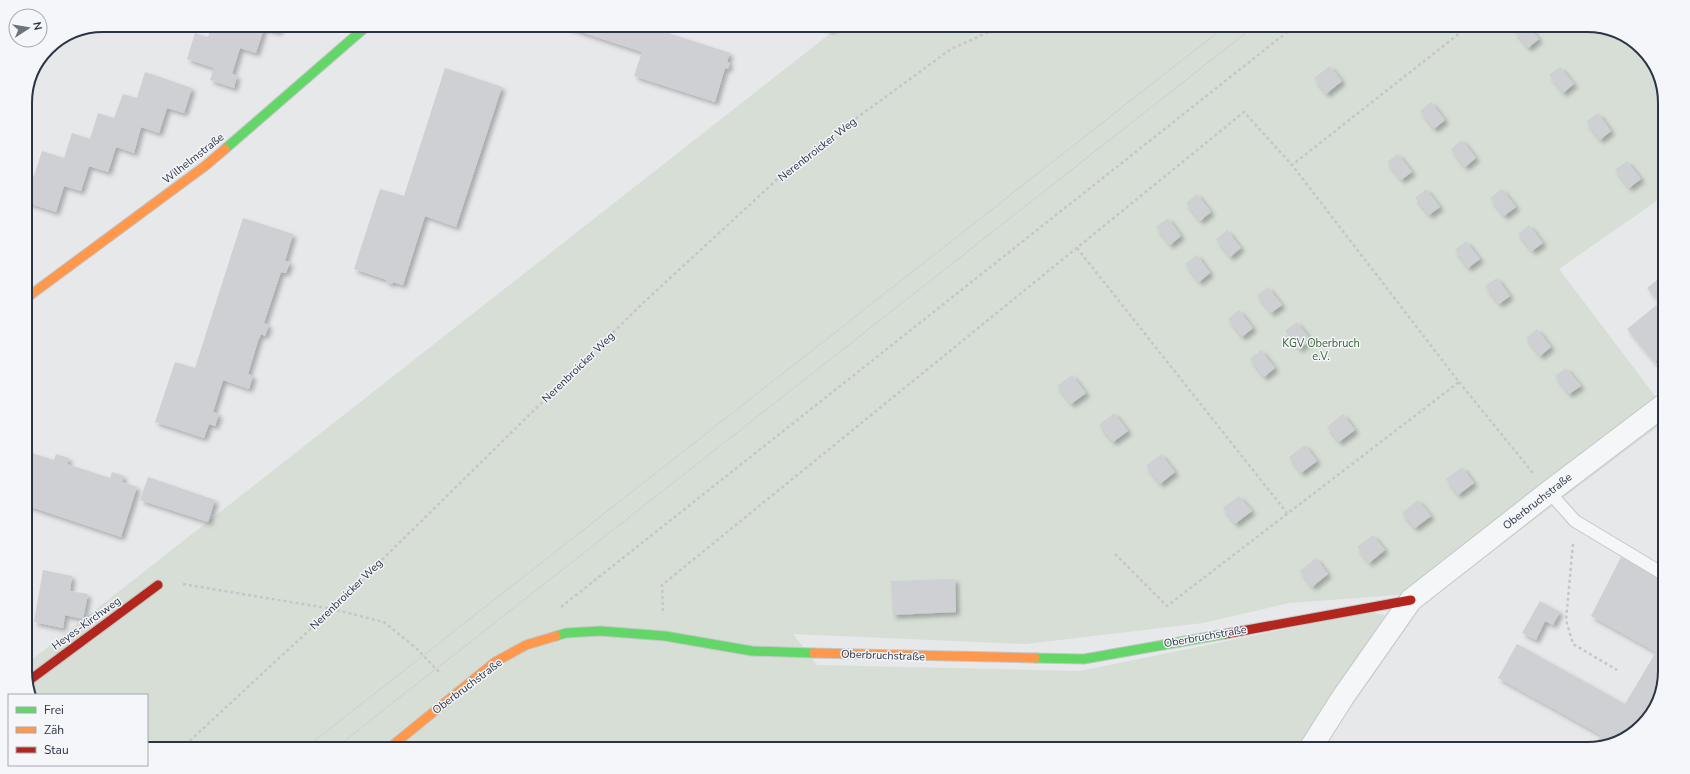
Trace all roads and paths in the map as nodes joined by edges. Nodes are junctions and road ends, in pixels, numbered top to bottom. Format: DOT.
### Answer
graph roads {
  1 [pos="360,32"];
  2 [pos="989,32"];
  3 [pos="1287,32"];
  4 [pos="1461,32"];
  5 [pos="1292,165"];
  6 [pos="1077,248"];
  7 [pos="32,294"];
  8 [pos="1459,382"];
  9 [pos="1658,409"];
  10 [pos="1549,492"];
  11 [pos="1287,513"];
  12 [pos="1575,521"];
  13 [pos="1115,554"];
  14 [pos="1658,571"];
  15 [pos="158,585"];
  16 [pos="1411,600"];
  17 [pos="332,609"];
  18 [pos="555,612"];
  19 [pos="665,636"];
  20 [pos="1617,670"];
  21 [pos="32,678"];
  22 [pos="460,689"];
  23 [pos="189,742"];
  24 [pos="396,742"];
  25 [pos="1314,742"];
  1 -- 7 [label="street, Wilhelmstraße"];
  2 -- 17 [label="path, Nerenbroicker Weg"];
  3 -- 18 [label="path"];
  4 -- 5 [label="path"];
  5 -- 6 [label="path"];
  5 -- 8 [label="path"];
  6 -- 11 [label="path"];
  6 -- 19 [label="path"];
  8 -- 10 [label="path"];
  8 -- 11 [label="path"];
  9 -- 10 [label="street, Oberbruchstraße"];
  10 -- 12 [label="lane"];
  10 -- 16 [label="street, Oberbruchstraße"];
  11 -- 13 [label="path"];
  12 -- 14 [label="lane"];
  12 -- 20 [label="path"];
  15 -- 17 [label="path"];
  15 -- 21 [label="street, Heyes-Kirchweg"];
  16 -- 19 [label="street, Oberbruchstraße"];
  16 -- 25 [label="street, Oberbruchstraße"];
  17 -- 22 [label="path"];
  17 -- 23 [label="path, Nerenbroicker Weg"];
  19 -- 22 [label="street, Oberbruchstraße"];
  22 -- 24 [label="street, Oberbruchstraße"];
}
